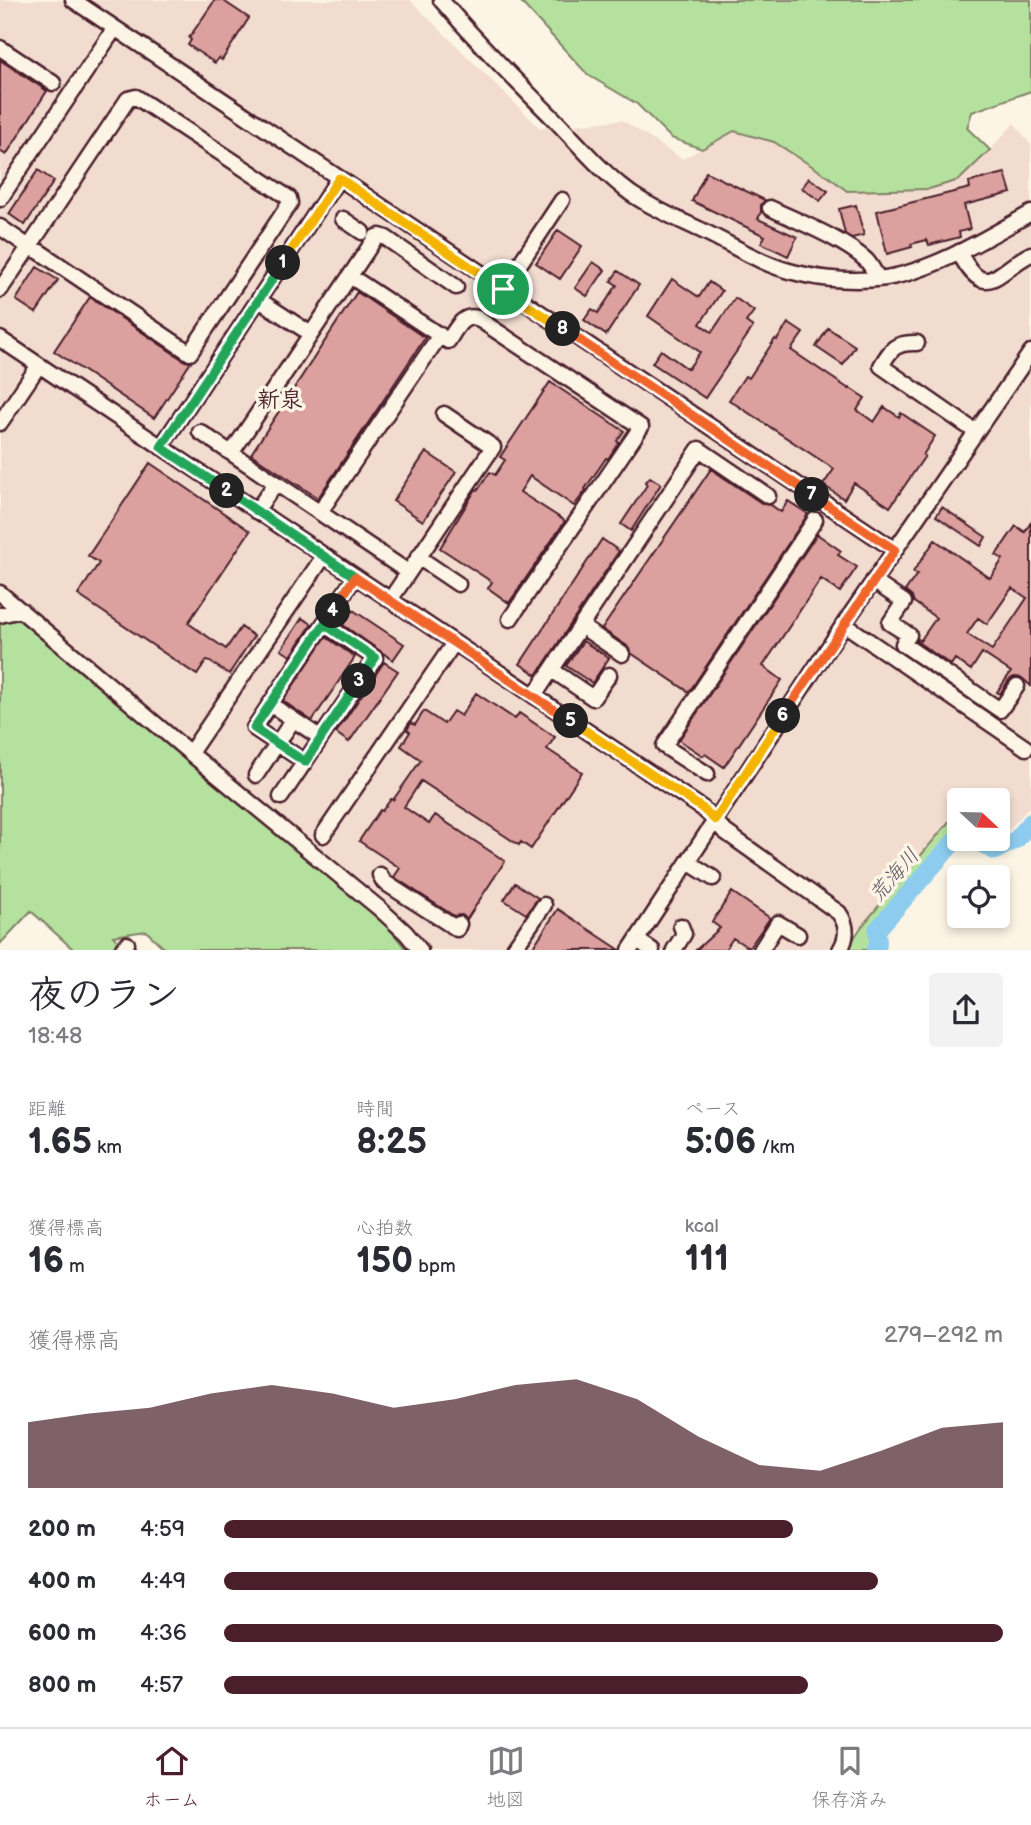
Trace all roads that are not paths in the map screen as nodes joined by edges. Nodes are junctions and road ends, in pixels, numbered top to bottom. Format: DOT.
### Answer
graph roads {
  1 [pos="73,0"];
  2 [pos="441,0"];
  3 [pos="115,28"];
  4 [pos="0,48"];
  5 [pos="53,83"];
  6 [pos="339,178"];
  7 [pos="0,199"];
  8 [pos="562,200"];
  9 [pos="770,208"];
  10 [pos="1031,214"];
  11 [pos="342,219"];
  12 [pos="0,227"];
  13 [pos="362,232"];
  14 [pos="29,247"];
  15 [pos="959,252"];
  16 [pos="1031,254"];
  17 [pos="350,276"];
  18 [pos="878,278"];
  19 [pos="456,286"];
  20 [pos="503,289"];
  21 [pos="0,290"];
  22 [pos="259,300"];
  23 [pos="311,334"];
  24 [pos="440,335"];
  25 [pos="0,339"];
  26 [pos="916,343"];
  27 [pos="1031,352"];
  28 [pos="39,365"];
  29 [pos="444,414"];
  30 [pos="0,423"];
  31 [pos="200,432"];
  32 [pos="976,432"];
  33 [pos="161,447"];
  34 [pos="232,453"];
  35 [pos="276,483"];
  36 [pos="768,496"];
  37 [pos="256,511"];
  38 [pos="320,512"];
  39 [pos="815,520"];
  40 [pos="895,550"];
  41 [pos="324,556"];
  42 [pos="418,557"];
  43 [pos="408,572"];
  44 [pos="355,577"];
  45 [pos="873,581"];
  46 [pos="458,584"];
  47 [pos="0,593"];
  48 [pos="390,600"];
  49 [pos="21,610"];
  50 [pos="0,615"];
  51 [pos="510,619"];
  52 [pos="324,624"];
  53 [pos="844,624"];
  54 [pos="581,626"];
  55 [pos="454,643"];
  56 [pos="622,654"];
  57 [pos="552,670"];
  58 [pos="609,675"];
  59 [pos="1017,686"];
  60 [pos="534,696"];
  61 [pos="270,704"];
  62 [pos="293,720"];
  63 [pos="321,738"];
  64 [pos="277,744"];
  65 [pos="1026,748"];
  66 [pos="190,753"];
  67 [pos="305,762"];
  68 [pos="707,774"];
  69 [pos="256,775"];
  70 [pos="281,797"];
  71 [pos="715,820"];
  72 [pos="323,835"];
  73 [pos="688,862"];
  74 [pos="380,875"];
  75 [pos="713,878"];
  76 [pos="544,905"];
  77 [pos="459,924"];
  78 [pos="681,926"];
  79 [pos="798,935"];
  80 [pos="634,945"];
  81 [pos="420,950"];
  82 [pos="513,950"];
  83 [pos="652,950"];
  84 [pos="674,950"];
  85 [pos="761,950"];
  86 [pos="840,950"];
  1 -- 3 [label="street"];
  2 -- 18 [label="street"];
  3 -- 6 [label="street"];
  3 -- 7 [label="street"];
  4 -- 5 [label="street"];
  6 -- 20 [label="street"];
  6 -- 22 [label="street"];
  8 -- 20 [label="street"];
  9 -- 18 [label="street"];
  10 -- 15 [label="street"];
  11 -- 13 [label="street"];
  12 -- 14 [label="street"];
  14 -- 14 [label="street"];
  14 -- 21 [label="street"];
  15 -- 16 [label="street"];
  15 -- 18 [label="street"];
  17 -- 19 [label="street"];
  17 -- 23 [label="street"];
  17 -- 24 [label="street"];
  20 -- 40 [label="street"];
  22 -- 23 [label="street"];
  22 -- 33 [label="street"];
  23 -- 34 [label="street"];
  24 -- 38 [label="street"];
  24 -- 51 [label="street"];
  25 -- 28 [label="street"];
  26 -- 32 [label="street"];
  27 -- 32 [label="street"];
  28 -- 30 [label="street"];
  28 -- 33 [label="street"];
  29 -- 42 [label="street"];
  31 -- 34 [label="street"];
  32 -- 40 [label="street"];
  33 -- 37 [label="street"];
  34 -- 35 [label="street"];
  35 -- 37 [label="street"];
  35 -- 38 [label="street"];
  36 -- 54 [label="street"];
  37 -- 41 [label="street"];
  38 -- 43 [label="street"];
  39 -- 68 [label="street"];
  40 -- 45 [label="street"];
  41 -- 44 [label="street"];
  41 -- 66 [label="street"];
  42 -- 43 [label="street"];
  42 -- 46 [label="street"];
  43 -- 48 [label="street"];
  44 -- 48 [label="street"];
  44 -- 52 [label="street"];
  45 -- 53 [label="street"];
  45 -- 59 [label="street"];
  47 -- 49 [label="street"];
  48 -- 55 [label="street"];
  49 -- 50 [label="street"];
  49 -- 66 [label="street"];
  52 -- 61 [label="street"];
  52 -- 63 [label="street"];
  53 -- 65 [label="street"];
  53 -- 71 [label="street"];
  54 -- 56 [label="street"];
  54 -- 57 [label="street"];
  55 -- 60 [label="street"];
  55 -- 72 [label="street"];
  57 -- 58 [label="street"];
  57 -- 60 [label="street"];
  60 -- 71 [label="street"];
  61 -- 62 [label="street"];
  61 -- 64 [label="street"];
  62 -- 63 [label="street"];
  62 -- 64 [label="street"];
  63 -- 67 [label="street"];
  64 -- 67 [label="street"];
  64 -- 69 [label="street"];
  66 -- 81 [label="street"];
  67 -- 70 [label="street"];
  71 -- 73 [label="street"];
  71 -- 86 [label="street"];
  73 -- 75 [label="street"];
  73 -- 80 [label="street"];
  74 -- 77 [label="street"];
  76 -- 82 [label="street"];
  78 -- 84 [label="street"];
  79 -- 85 [label="street"];
  80 -- 83 [label="street"];
}
